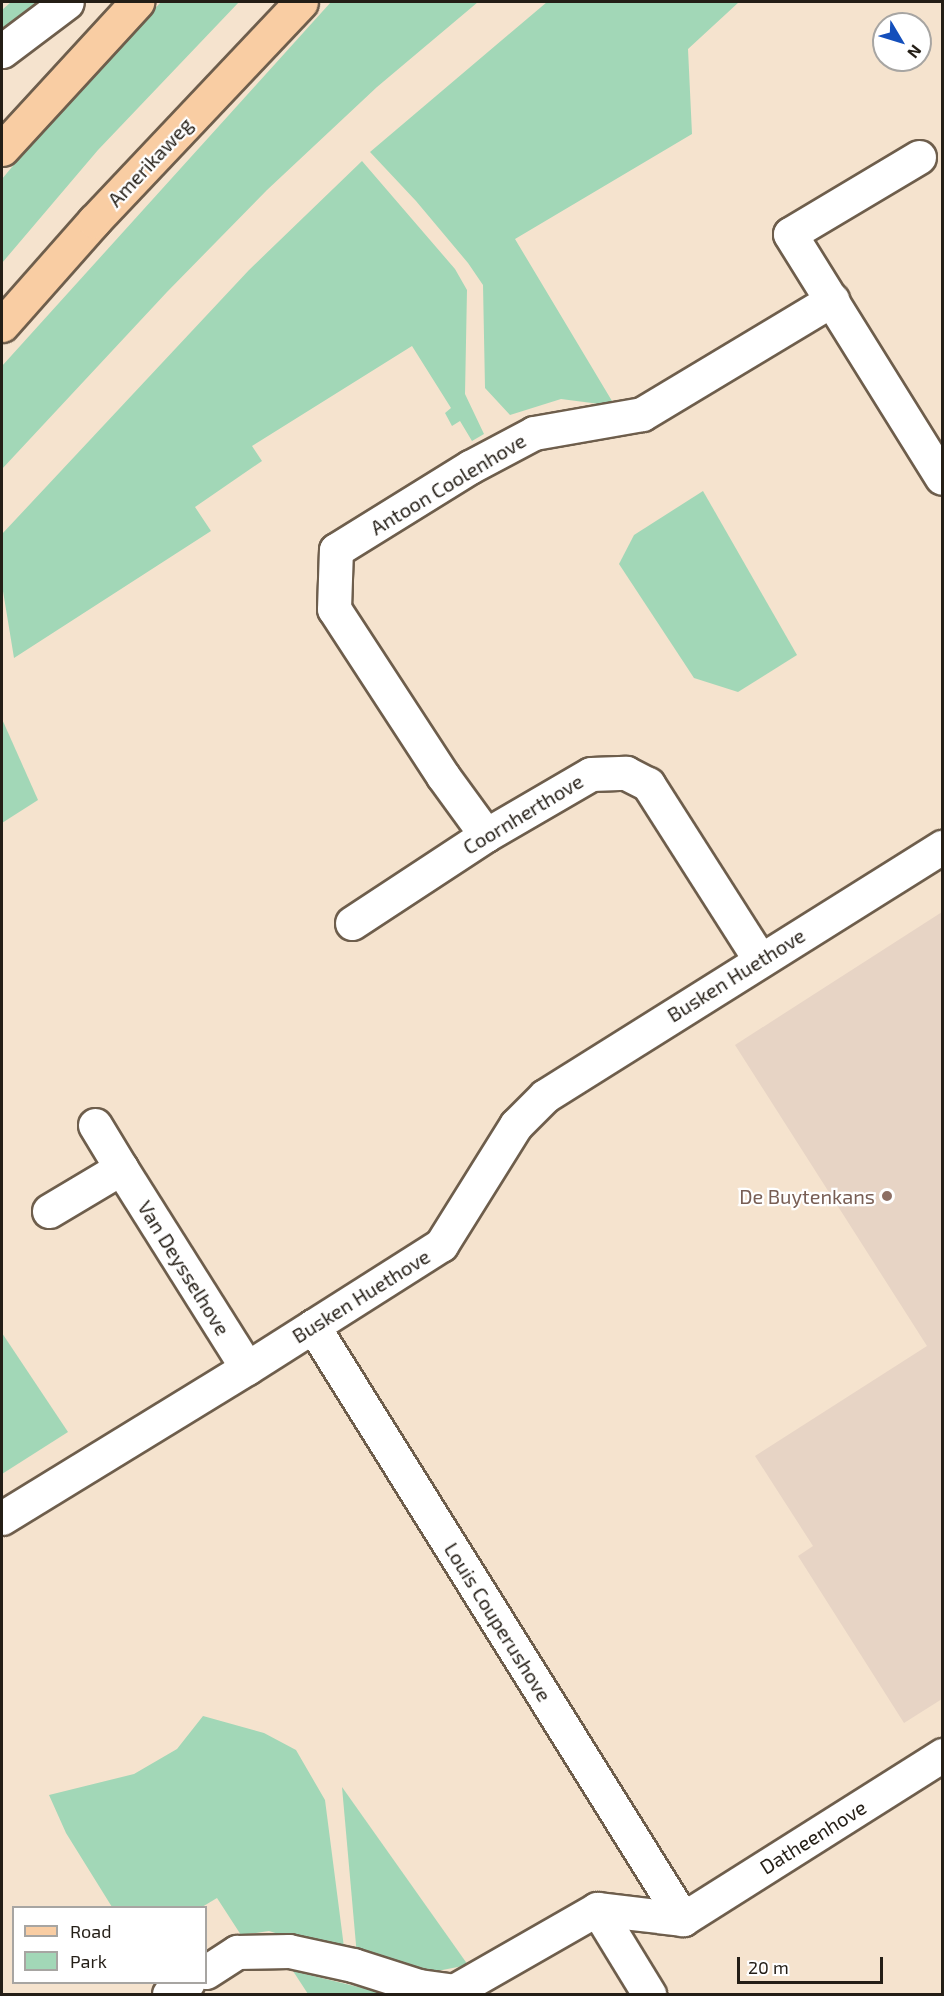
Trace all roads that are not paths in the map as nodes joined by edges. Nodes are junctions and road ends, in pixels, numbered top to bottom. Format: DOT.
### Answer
graph roads {
  1 [pos="67,2"];
  2 [pos="137,2"];
  3 [pos="301,2"];
  4 [pos="2,51"];
  5 [pos="2,149"];
  6 [pos="919,157"];
  7 [pos="832,300"];
  8 [pos="2,325"];
  9 [pos="942,478"];
  10 [pos="486,835"];
  11 [pos="942,847"];
  12 [pos="352,923"];
  13 [pos="760,960"];
  14 [pos="95,1125"];
  15 [pos="122,1168"];
  16 [pos="49,1211"];
  17 [pos="314,1326"];
  18 [pos="247,1368"];
  19 [pos="2,1518"];
  20 [pos="942,1755"];
  21 [pos="597,1909"];
  22 [pos="683,1919"];
  23 [pos="207,1971"];
  24 [pos="186,1984"];
  25 [pos="169,1995"];
  26 [pos="649,1995"];
  1 -- 4 [label="street"];
  2 -- 5 [label="main road"];
  3 -- 8 [label="main road, Amerikaweg"];
  6 -- 7 [label="street"];
  7 -- 9 [label="street"];
  7 -- 10 [label="street, Antoon Coolenhove"];
  10 -- 12 [label="street, Coornherthove"];
  10 -- 13 [label="street, Coornherthove"];
  11 -- 13 [label="street, Busken Huethove"];
  13 -- 17 [label="street, Busken Huethove"];
  14 -- 15 [label="street, Van Deysselhove"];
  15 -- 16 [label="street"];
  15 -- 18 [label="street, Van Deysselhove"];
  17 -- 18 [label="street, Busken Huethove"];
  17 -- 22 [label="street, Louis Couperushove"];
  18 -- 19 [label="street, Busken Huethove"];
  20 -- 22 [label="street, Datheenhove"];
  21 -- 22 [label="street"];
  21 -- 23 [label="street"];
  21 -- 26 [label="street"];
  24 -- 25 [label="street"];
}
